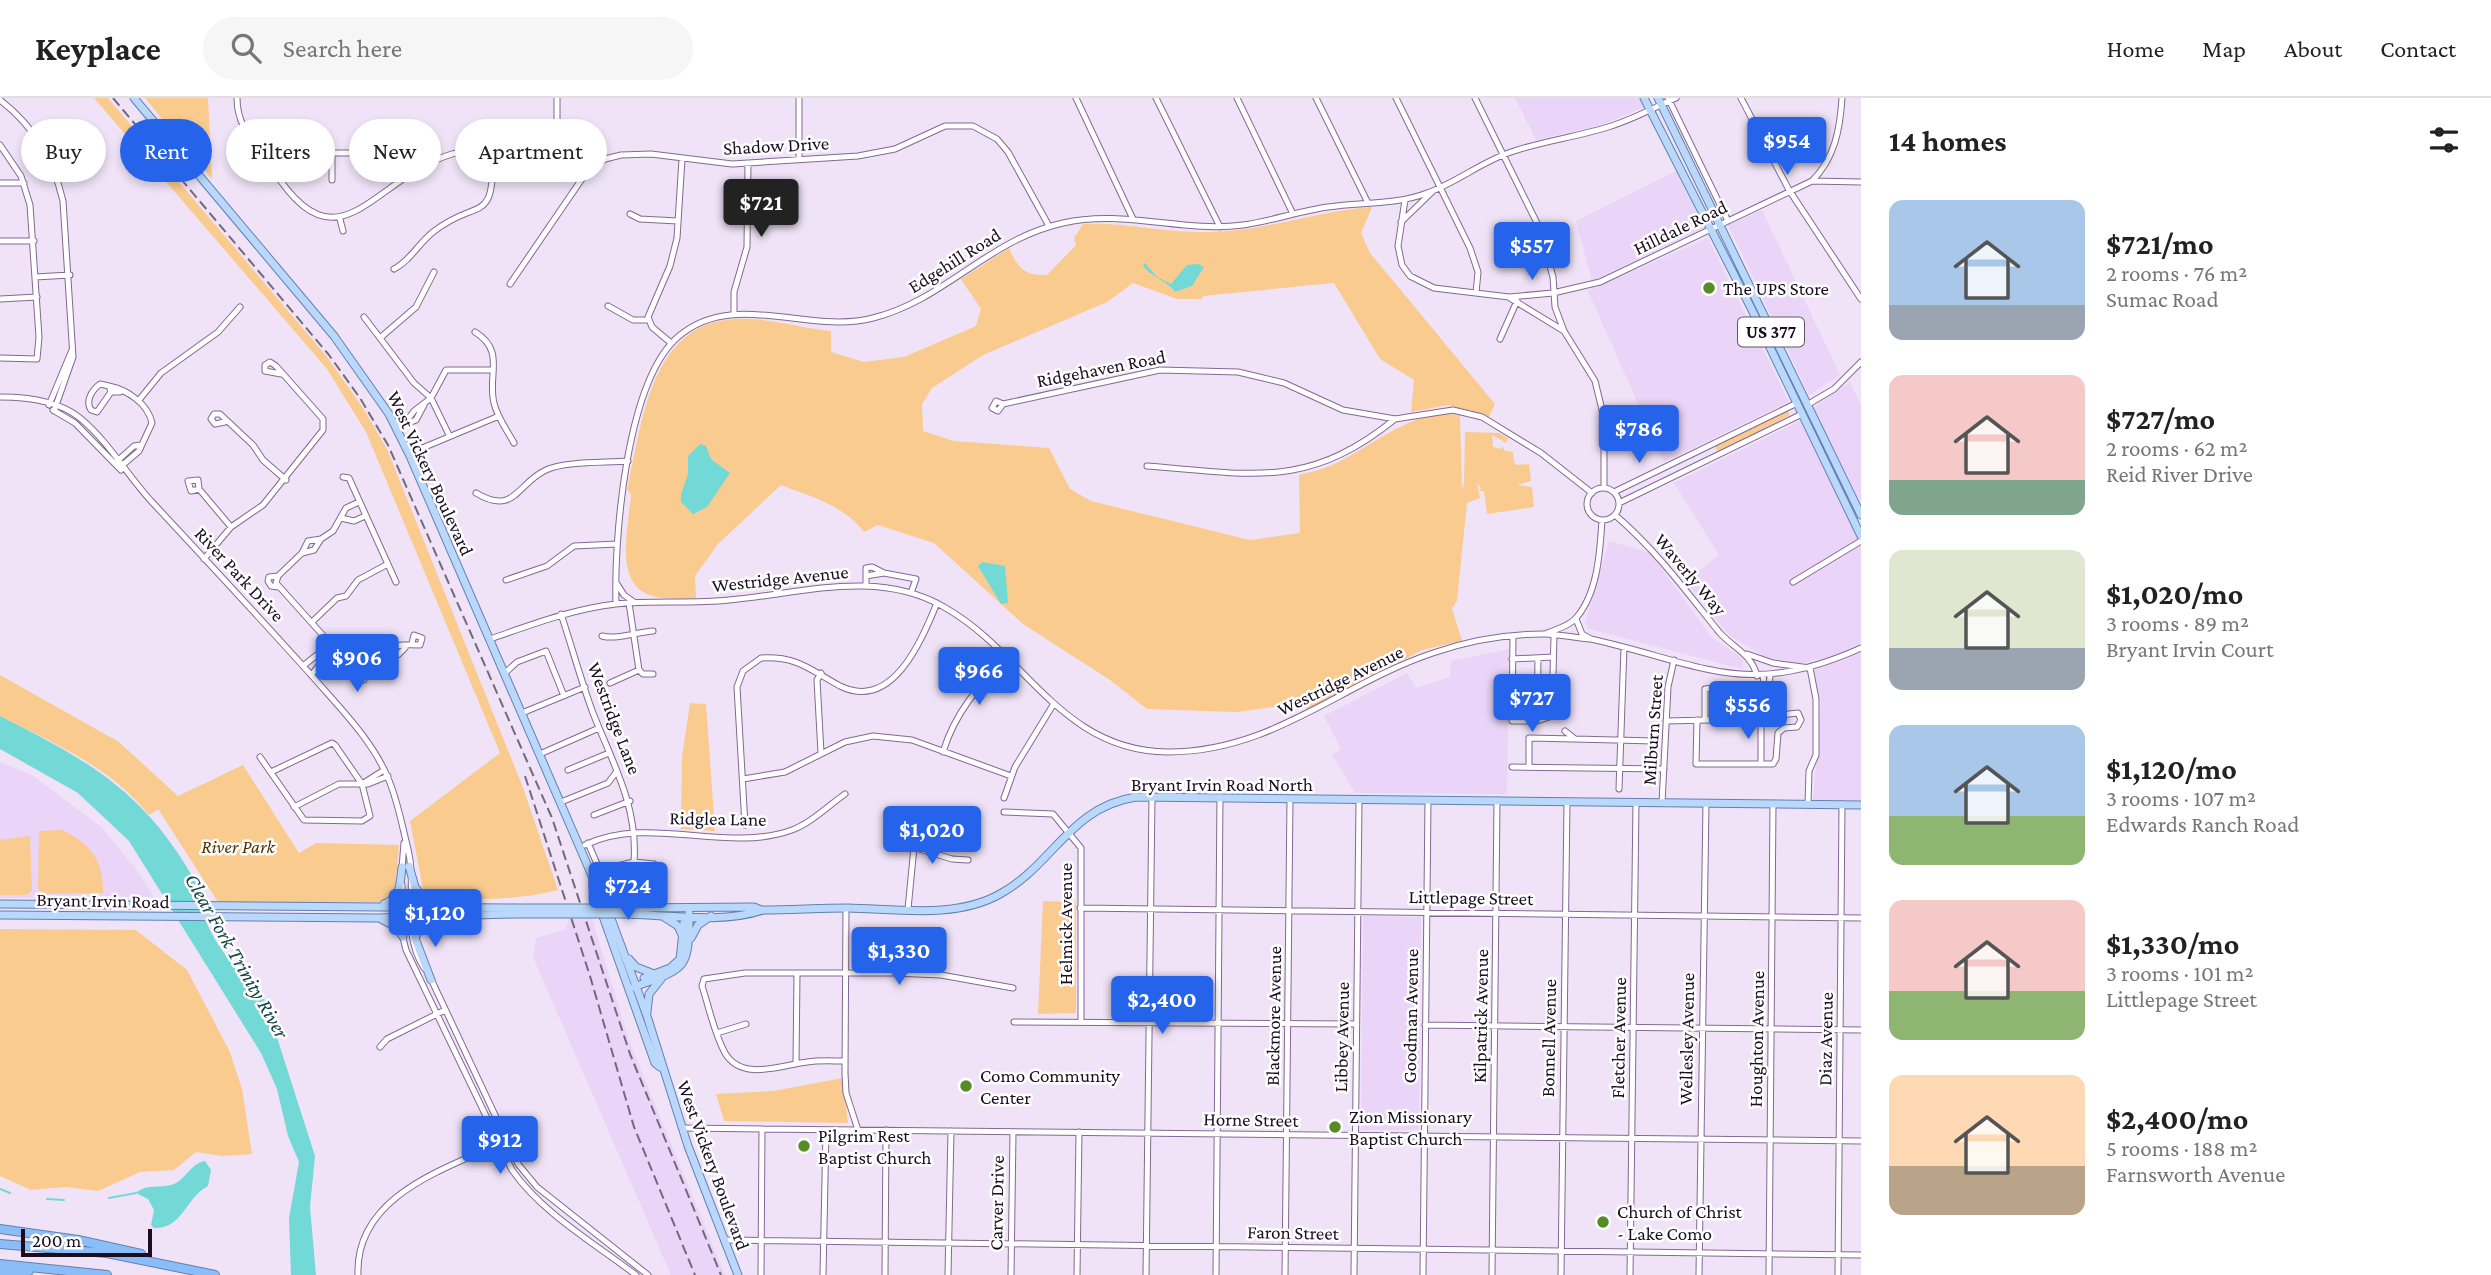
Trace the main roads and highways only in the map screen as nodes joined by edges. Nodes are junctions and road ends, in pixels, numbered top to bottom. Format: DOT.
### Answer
graph roads {
  1 [pos="134,98"];
  2 [pos="1644,98"];
  3 [pos="1660,102"];
  4 [pos="1750,306"];
  5 [pos="1768,325"];
  6 [pos="1861,515"];
  7 [pos="1861,538"];
  8 [pos="1861,805"];
  9 [pos="593,878"];
  10 [pos="0,904"];
  11 [pos="378,906"];
  12 [pos="469,906"];
  13 [pos="761,910"];
  14 [pos="514,911"];
  15 [pos="625,911"];
  16 [pos="686,912"];
  17 [pos="0,915"];
  18 [pos="660,915"];
  19 [pos="711,916"];
  20 [pos="439,917"];
  21 [pos="377,918"];
  22 [pos="402,937"];
  23 [pos="619,937"];
  24 [pos="686,941"];
  25 [pos="654,975"];
  26 [pos="664,976"];
  27 [pos="431,980"];
  28 [pos="632,985"];
  29 [pos="647,1016"];
  30 [pos="660,1066"];
  31 [pos="0,1229"];
  32 [pos="0,1244"];
  33 [pos="0,1264"];
  34 [pos="170,1264"];
  35 [pos="72,1270"];
  36 [pos="0,1271"];
  37 [pos="107,1275"];
  38 [pos="215,1275"];
  39 [pos="738,1275"];
  1 -- 9 [label="main road, West Vickery Boulevard"];
  2 -- 4 [label="main road, US 377"];
  3 -- 5 [label="main road, US 377"];
  4 -- 5 [label="main road"];
  4 -- 7 [label="main road, US 377"];
  5 -- 6 [label="main road, US 377"];
  8 -- 13 [label="main road, Bryant Irvin Road North"];
  9 -- 23 [label="main road, West Vickery Boulevard"];
  9 -- 28 [label="main road, West Vickery Boulevard"];
  10 -- 11 [label="main road, Bryant Irvin Road"];
  11 -- 12 [label="main road, Bryant Irvin Road"];
  11 -- 12 [label="main road"];
  12 -- 14 [label="main road, Bryant Irvin Road"];
  13 -- 16 [label="main road, Bryant Irvin Road North"];
  13 -- 19 [label="main road, Bryant Irvin Road North"];
  14 -- 15 [label="main road, Bryant Irvin Road, bridge"];
  14 -- 20 [label="main road, Bryant Irvin Road"];
  15 -- 16 [label="main road, Bryant Irvin Road North"];
  15 -- 18 [label="main road, Bryant Irvin Road North"];
  16 -- 18 [label="main road, Bryant Irvin Road North"];
  16 -- 19 [label="main road, Bryant Irvin Road North"];
  16 -- 24 [label="main road"];
  17 -- 21 [label="main road, Bryant Irvin Road"];
  18 -- 24 [label="main road"];
  19 -- 24 [label="main road"];
  20 -- 21 [label="main road, Bryant Irvin Road"];
  20 -- 27 [label="main road"];
  21 -- 22 [label="main road"];
  23 -- 25 [label="main road"];
  23 -- 28 [label="main road, West Vickery Boulevard"];
  24 -- 25 [label="main road"];
  24 -- 26 [label="main road"];
  25 -- 28 [label="main road"];
  26 -- 28 [label="main road"];
  26 -- 29 [label="main road"];
  28 -- 29 [label="main road, West Vickery Boulevard"];
  28 -- 30 [label="main road, West Vickery Boulevard"];
  29 -- 30 [label="main road, West Vickery Boulevard"];
  30 -- 39 [label="main road, West Vickery Boulevard"];
  31 -- 34 [label="highway"];
  32 -- 34 [label="highway"];
  33 -- 35 [label="highway"];
  34 -- 38 [label="highway"];
  35 -- 36 [label="highway"];
  35 -- 37 [label="highway"];
}
